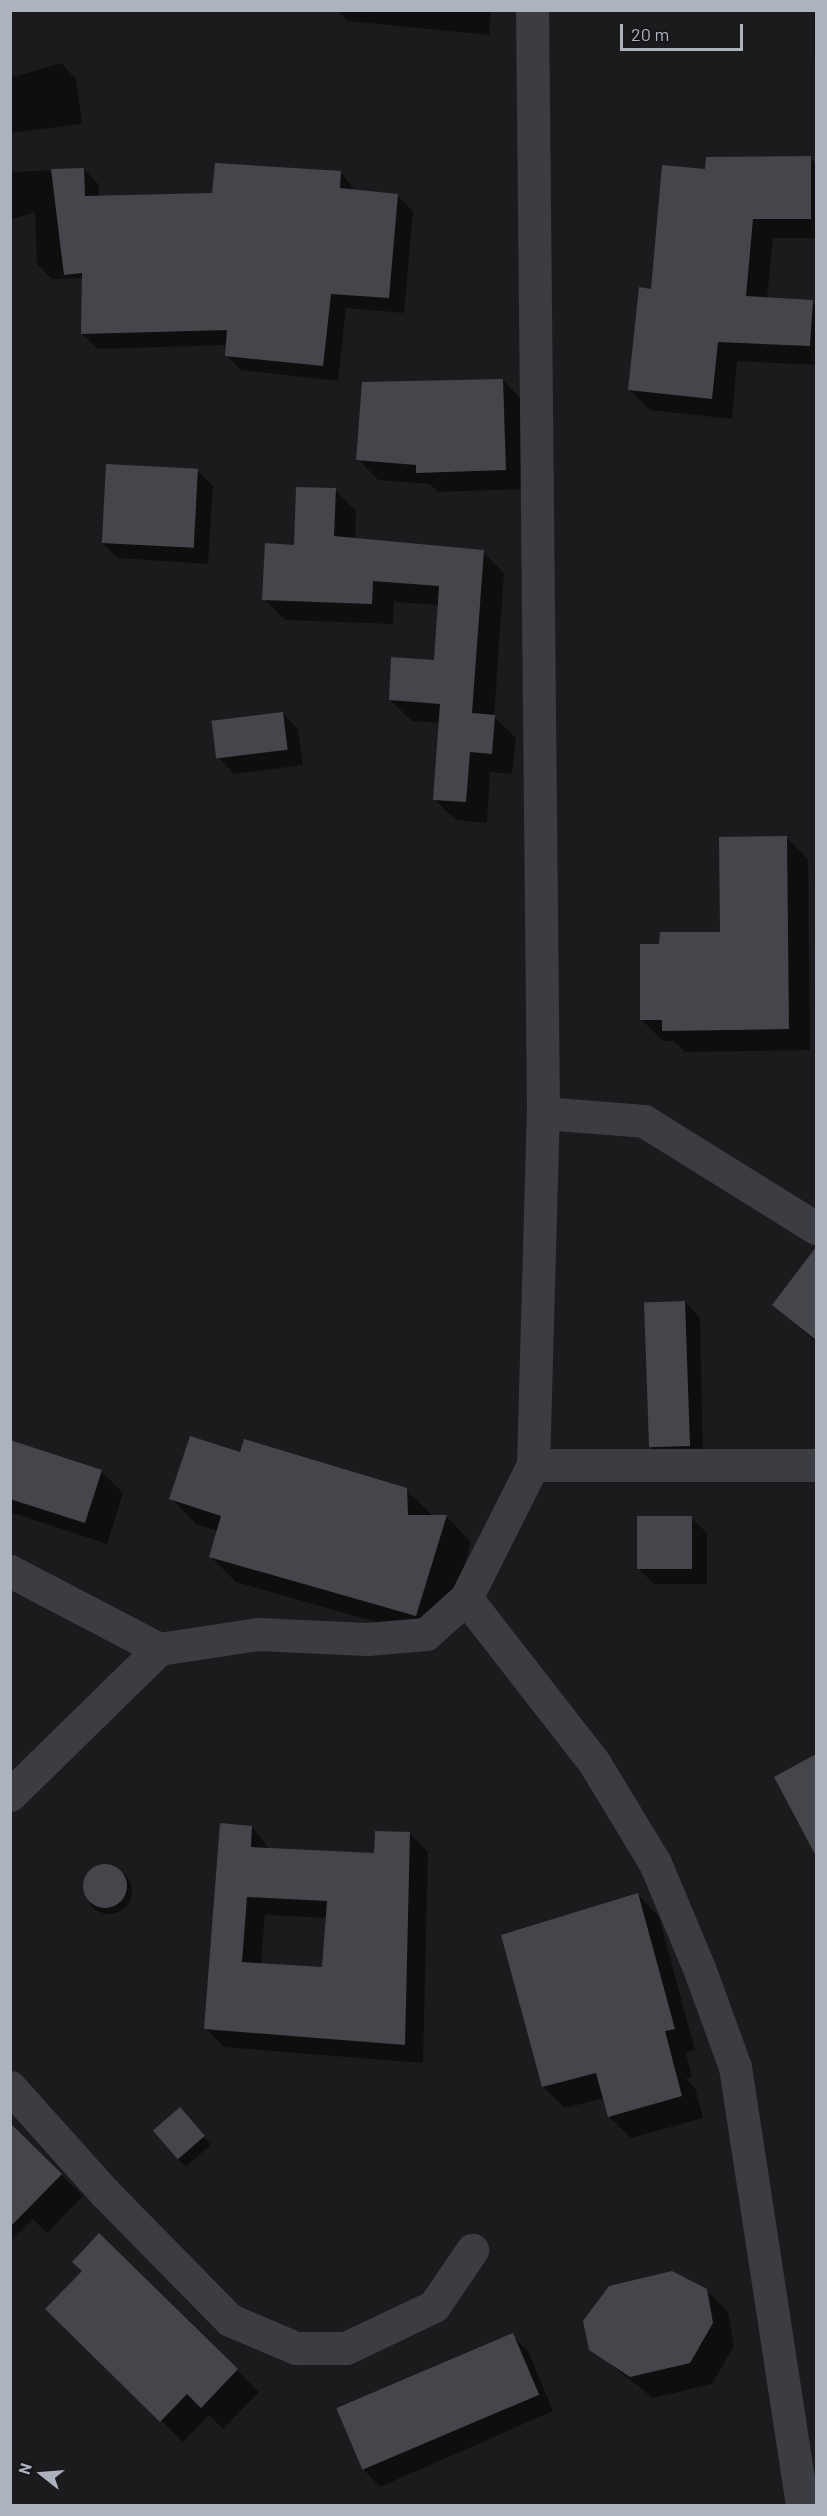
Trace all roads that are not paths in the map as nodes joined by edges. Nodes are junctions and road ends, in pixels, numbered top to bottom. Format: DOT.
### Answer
graph roads {
  1 [pos="532,10"];
  2 [pos="543,1113"];
  3 [pos="816,1228"];
  4 [pos="533,1465"];
  5 [pos="816,1465"];
  6 [pos="10,1571"];
  7 [pos="466,1598"];
  8 [pos="159,1649"];
  9 [pos="10,1795"];
  10 [pos="10,2087"];
  11 [pos="472,2250"];
  12 [pos="802,2505"];
  1 -- 2 [label="street"];
  2 -- 3 [label="street"];
  2 -- 4 [label="street"];
  4 -- 5 [label="street"];
  4 -- 7 [label="street"];
  6 -- 8 [label="street"];
  7 -- 8 [label="street"];
  7 -- 12 [label="street"];
  8 -- 9 [label="street"];
  10 -- 11 [label="street"];
}
